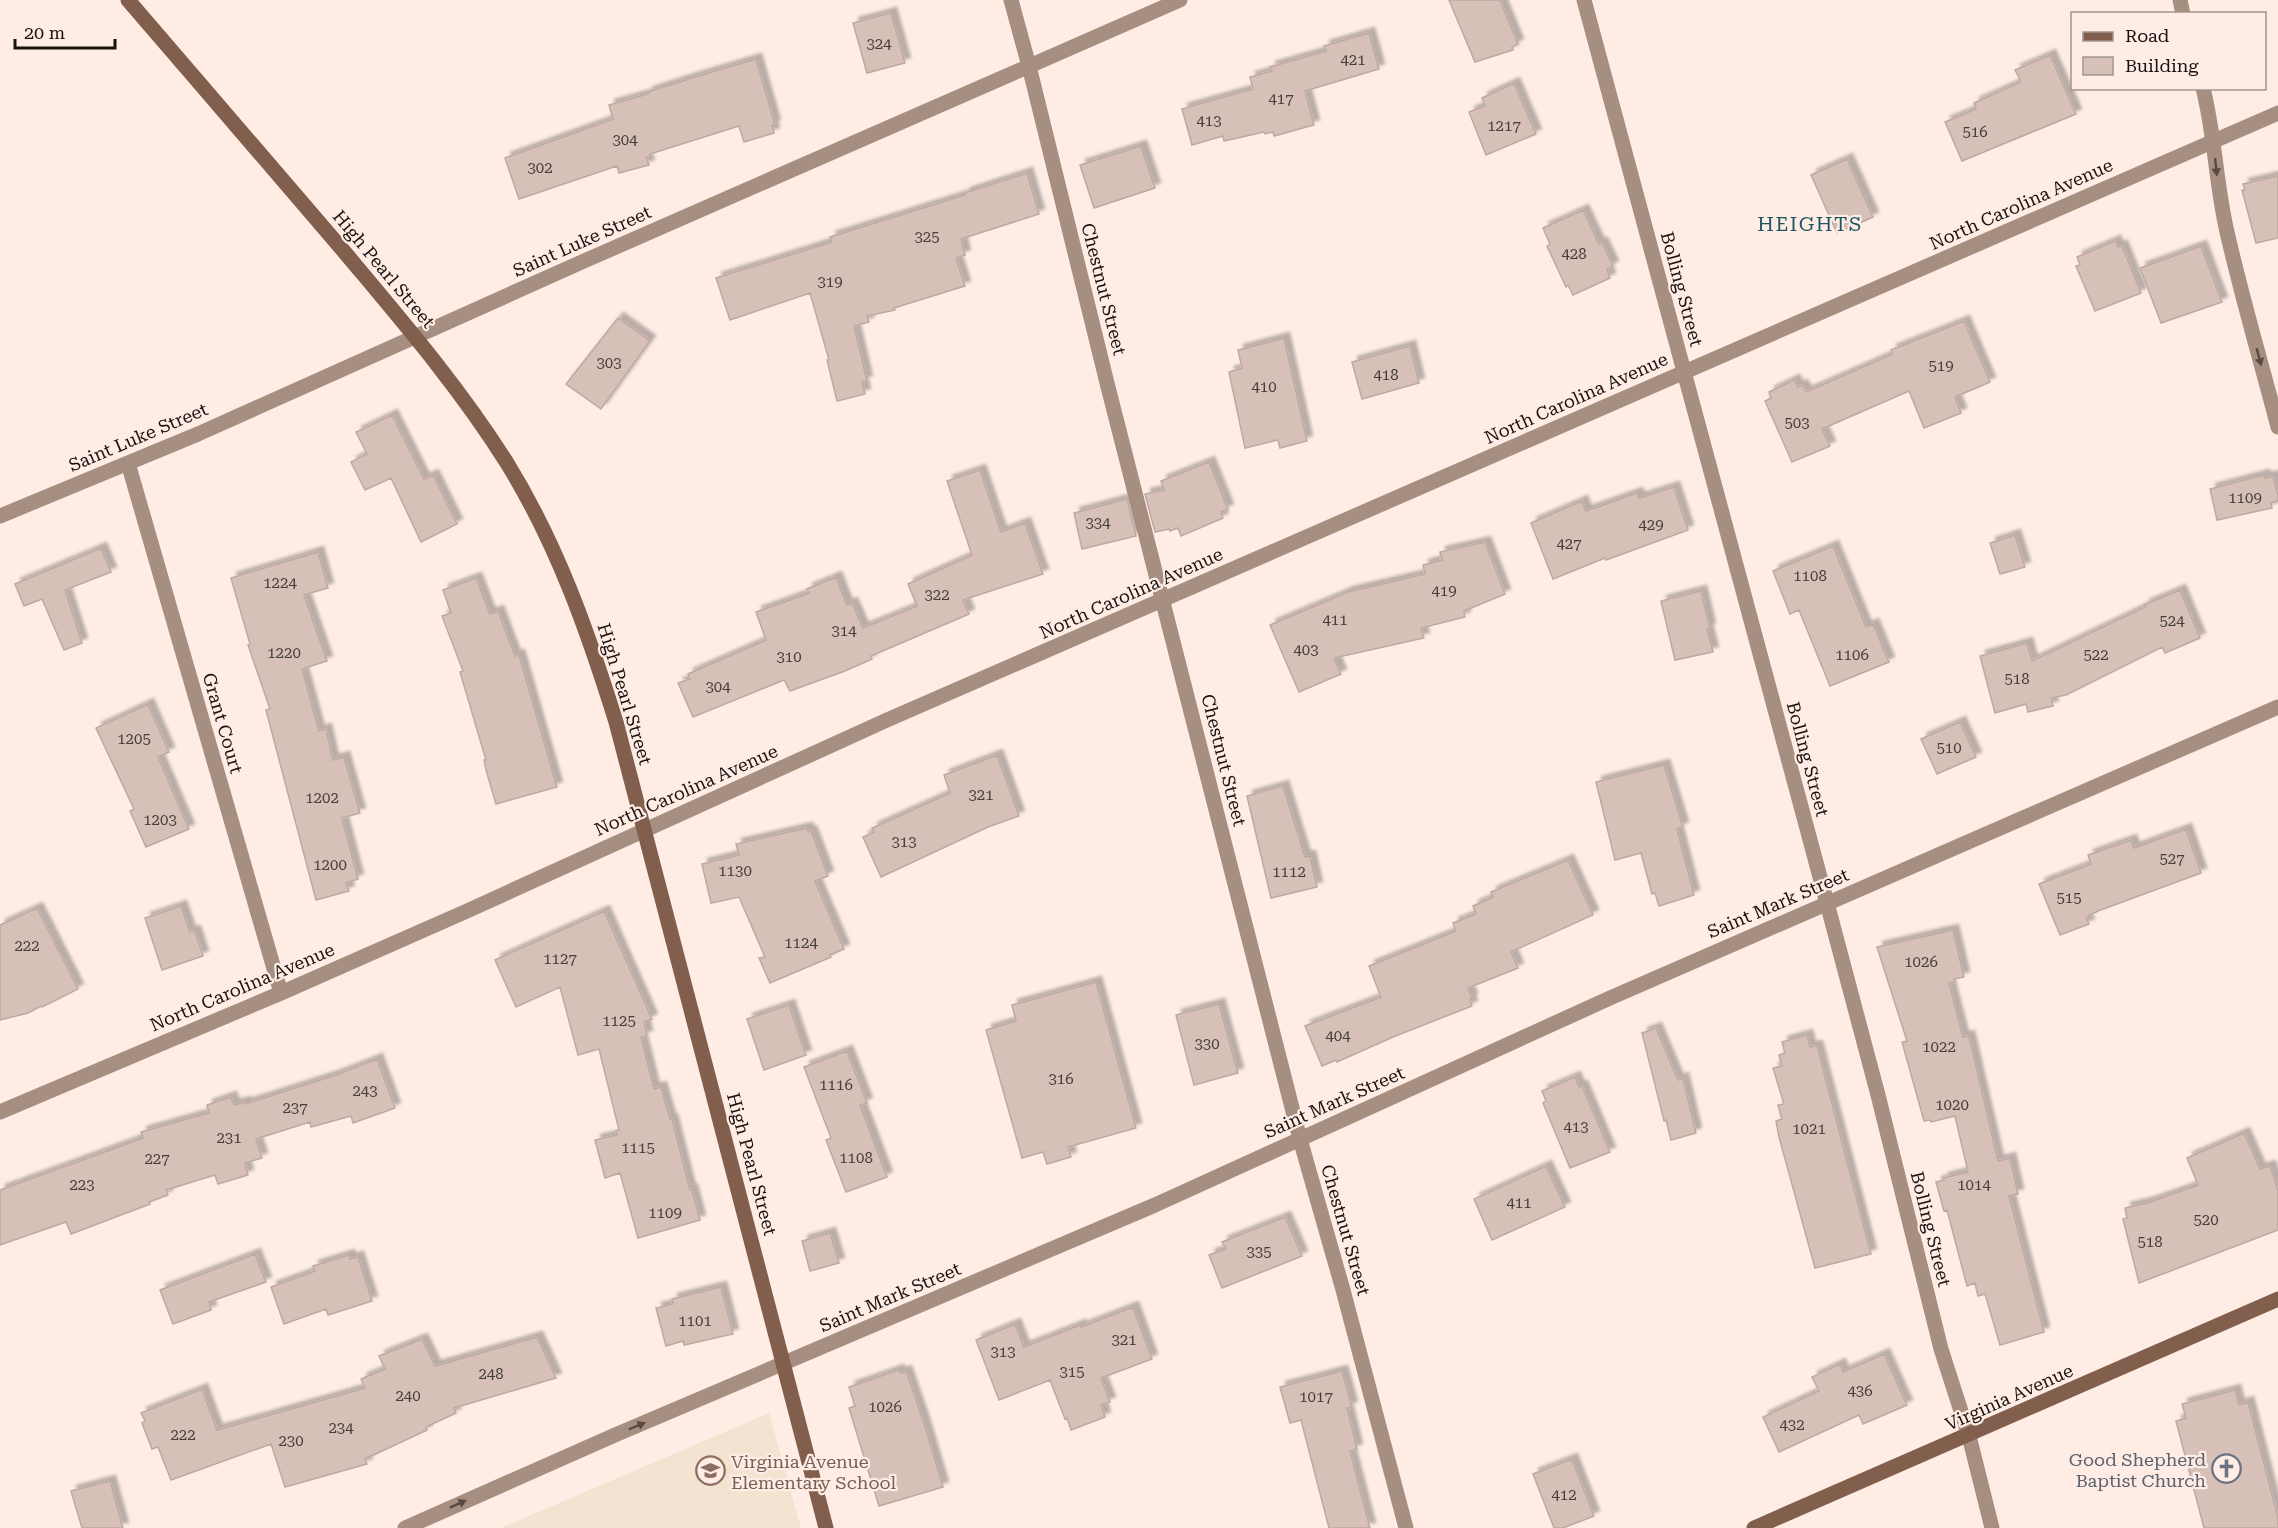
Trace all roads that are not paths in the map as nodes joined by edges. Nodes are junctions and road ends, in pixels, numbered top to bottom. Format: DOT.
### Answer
graph roads {
  1 [pos="128,0"];
  2 [pos="1011,0"];
  3 [pos="1180,0"];
  4 [pos="1584,0"];
  5 [pos="1029,66"];
  6 [pos="2203,90"];
  7 [pos="2278,113"];
  8 [pos="2213,142"];
  9 [pos="415,336"];
  10 [pos="1685,372"];
  11 [pos="2278,427"];
  12 [pos="128,463"];
  13 [pos="0,516"];
  14 [pos="1164,600"];
  15 [pos="2278,707"];
  16 [pos="644,830"];
  17 [pos="1827,903"];
  18 [pos="281,993"];
  19 [pos="0,1112"];
  20 [pos="1300,1139"];
  21 [pos="2278,1299"];
  22 [pos="784,1363"];
  23 [pos="1970,1436"];
  24 [pos="405,1528"];
  25 [pos="826,1528"];
  26 [pos="1406,1528"];
  27 [pos="1754,1528"];
  28 [pos="1992,1528"];
  1 -- 9 [label="street, High Pearl Street"];
  2 -- 5 [label="street, Chestnut Street"];
  3 -- 5 [label="street, Saint Luke Street"];
  4 -- 10 [label="street, Bolling Street"];
  5 -- 9 [label="street, Saint Luke Street"];
  5 -- 14 [label="street, Chestnut Street"];
  6 -- 8 [label="street"];
  7 -- 8 [label="street, North Carolina Avenue"];
  8 -- 10 [label="street, North Carolina Avenue"];
  8 -- 11 [label="street, one-way"];
  9 -- 12 [label="street, Saint Luke Street"];
  9 -- 16 [label="street, High Pearl Street"];
  10 -- 14 [label="street, North Carolina Avenue"];
  10 -- 17 [label="street, Bolling Street"];
  12 -- 13 [label="street, Saint Luke Street"];
  12 -- 18 [label="street, Grant Court"];
  14 -- 16 [label="street, North Carolina Avenue"];
  14 -- 20 [label="street, Chestnut Street"];
  15 -- 17 [label="street, Saint Mark Street"];
  16 -- 18 [label="street, North Carolina Avenue"];
  16 -- 22 [label="street, High Pearl Street"];
  17 -- 20 [label="street, Saint Mark Street"];
  17 -- 23 [label="street, Bolling Street"];
  18 -- 19 [label="street, North Carolina Avenue"];
  20 -- 22 [label="street, Saint Mark Street"];
  20 -- 26 [label="street, Chestnut Street"];
  21 -- 23 [label="street, Virginia Avenue"];
  24 -- 22 [label="street, Saint Mark Street, one-way"];
  22 -- 25 [label="street, High Pearl Street"];
  23 -- 27 [label="street, Virginia Avenue"];
  23 -- 28 [label="street, Bolling Street"];
}
